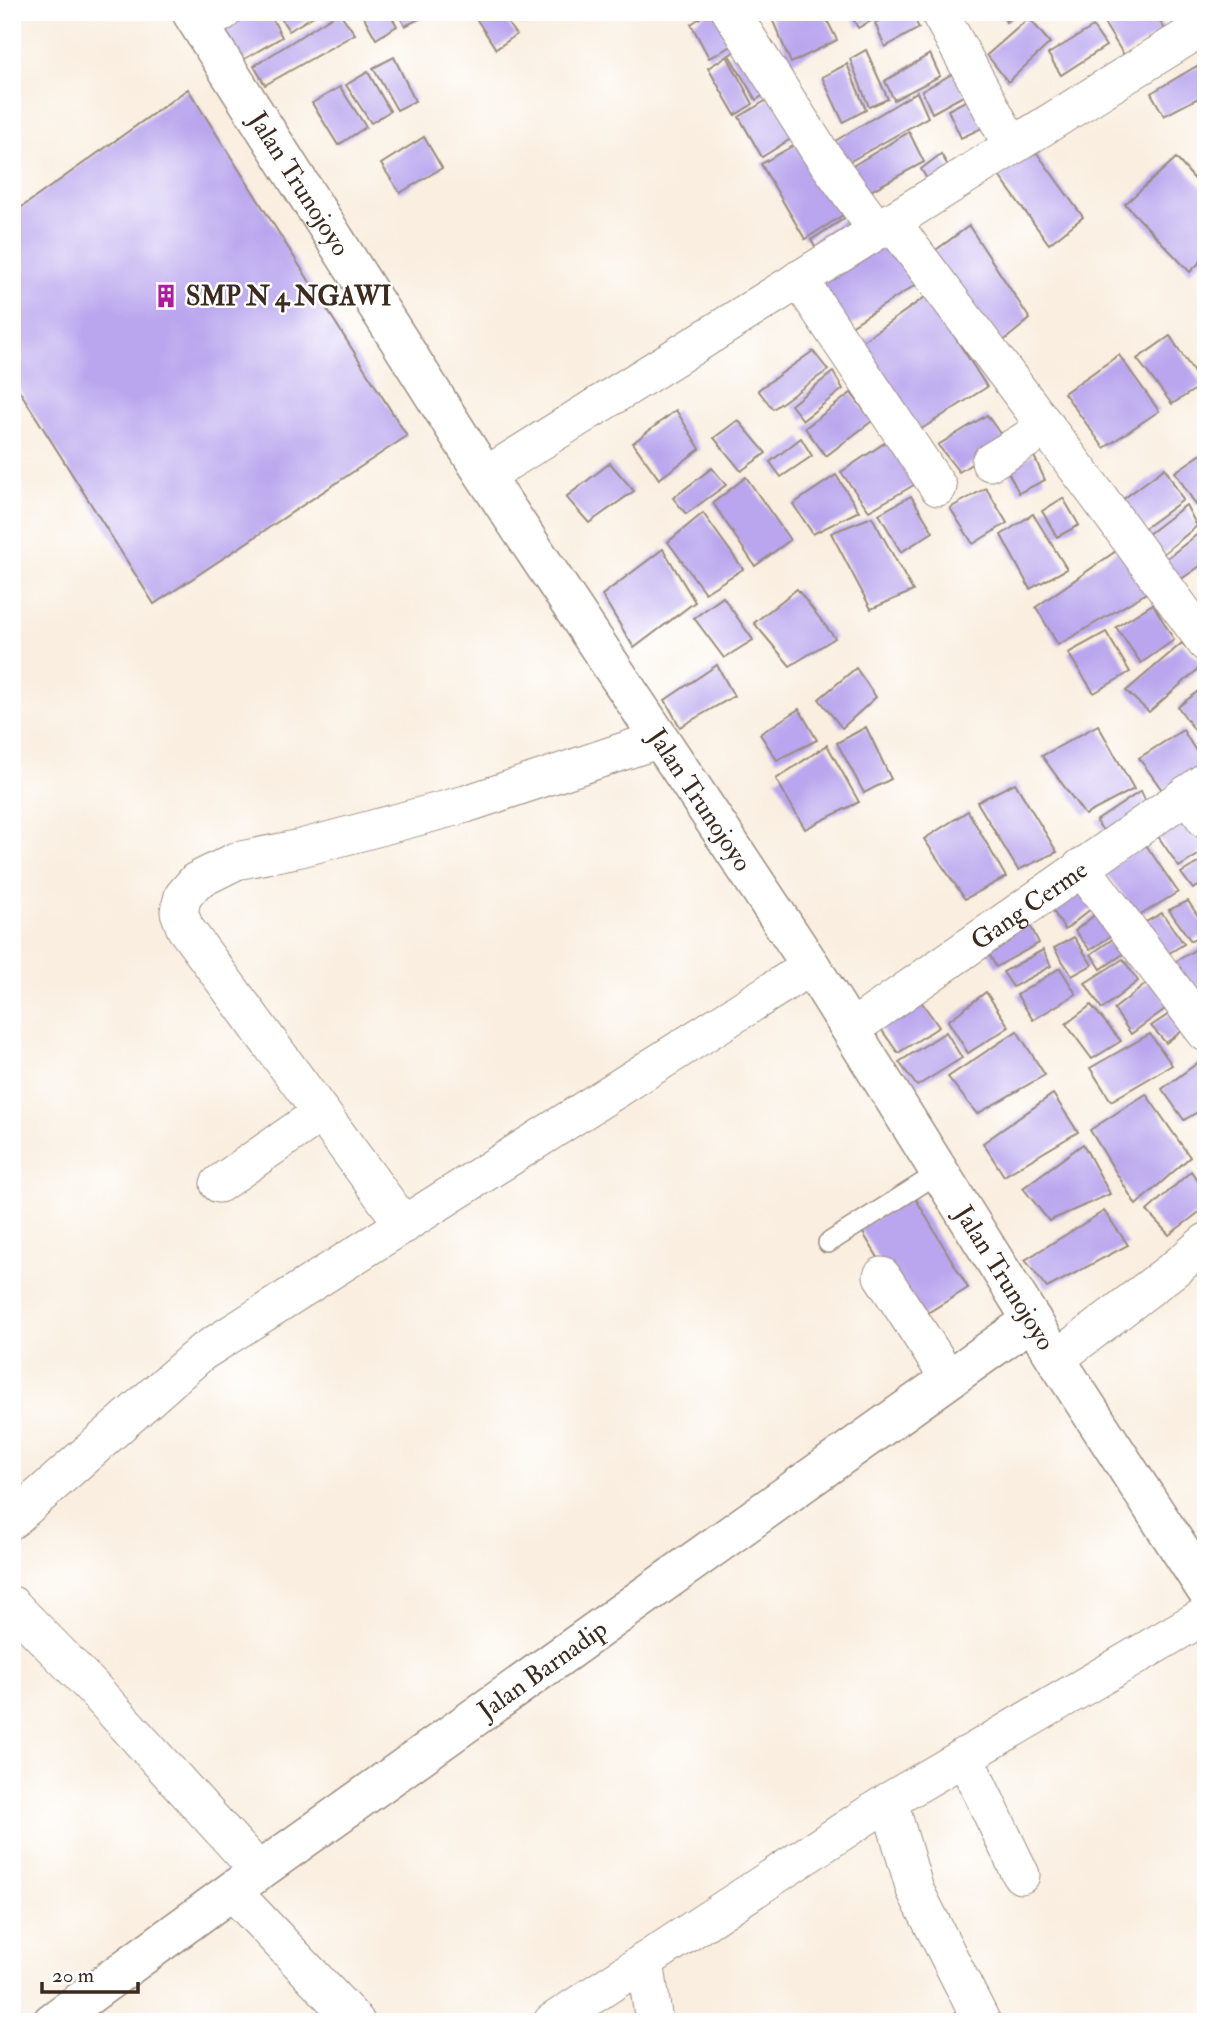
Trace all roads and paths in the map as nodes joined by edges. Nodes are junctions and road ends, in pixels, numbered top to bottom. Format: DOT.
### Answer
graph roads {
  1 [pos="731,12"];
  2 [pos="939,12"];
  3 [pos="205,17"];
  4 [pos="1206,25"];
  5 [pos="1012,146"];
  6 [pos="884,226"];
  7 [pos="799,279"];
  8 [pos="1047,427"];
  9 [pos="990,462"];
  10 [pos="485,476"];
  11 [pos="938,487"];
  12 [pos="1206,643"];
  13 [pos="660,739"];
  14 [pos="1199,798"];
  15 [pos="1081,867"];
  16 [pos="811,966"];
  17 [pos="851,1029"];
  18 [pos="1206,1033"];
  19 [pos="321,1112"];
  20 [pos="940,1172"];
  21 [pos="219,1184"];
  22 [pos="404,1225"];
  23 [pos="1206,1242"];
  24 [pos="828,1243"];
  25 [pos="882,1276"];
  26 [pos="1032,1320"];
  27 [pos="1056,1359"];
  28 [pos="949,1379"];
  29 [pos="12,1520"];
  30 [pos="1206,1590"];
  31 [pos="12,1605"];
  32 [pos="1206,1615"];
  33 [pos="964,1756"];
  34 [pos="888,1801"];
  35 [pos="1021,1875"];
  36 [pos="245,1881"];
  37 [pos="645,1961"];
  38 [pos="52,2022"];
  39 [pos="356,2022"];
  40 [pos="552,2022"];
  41 [pos="654,2022"];
  42 [pos="982,2022"];
  1 -- 6 [label="street"];
  2 -- 5 [label="street"];
  3 -- 10 [label="main road, Jalan Trunojoyo"];
  4 -- 5 [label="street"];
  5 -- 6 [label="street"];
  6 -- 7 [label="street"];
  6 -- 8 [label="street"];
  7 -- 10 [label="street"];
  7 -- 11 [label="street"];
  8 -- 9 [label="street"];
  8 -- 12 [label="street"];
  10 -- 13 [label="main road, Jalan Trunojoyo"];
  13 -- 16 [label="main road, Jalan Trunojoyo"];
  13 -- 19 [label="street"];
  14 -- 15 [label="street, Gang Cerme"];
  15 -- 17 [label="street, Gang Cerme"];
  15 -- 18 [label="street"];
  16 -- 17 [label="main road, Jalan Trunojoyo"];
  16 -- 22 [label="street"];
  17 -- 20 [label="main road, Jalan Trunojoyo"];
  19 -- 21 [label="street"];
  19 -- 22 [label="street"];
  20 -- 24 [label="lane"];
  20 -- 26 [label="main road, Jalan Trunojoyo"];
  22 -- 29 [label="street"];
  23 -- 27 [label="street"];
  25 -- 28 [label="street"];
  26 -- 27 [label="main road, Jalan Trunojoyo"];
  26 -- 28 [label="main road, Jalan Barnadip"];
  27 -- 30 [label="main road, Jalan Trunojoyo"];
  28 -- 36 [label="main road, Jalan Barnadip"];
  31 -- 36 [label="street"];
  32 -- 33 [label="street"];
  33 -- 34 [label="street"];
  33 -- 35 [label="street"];
  34 -- 37 [label="street"];
  34 -- 42 [label="street"];
  36 -- 38 [label="main road, Jalan Barnadip"];
  36 -- 39 [label="street"];
  37 -- 40 [label="street"];
  37 -- 41 [label="street"];
}
